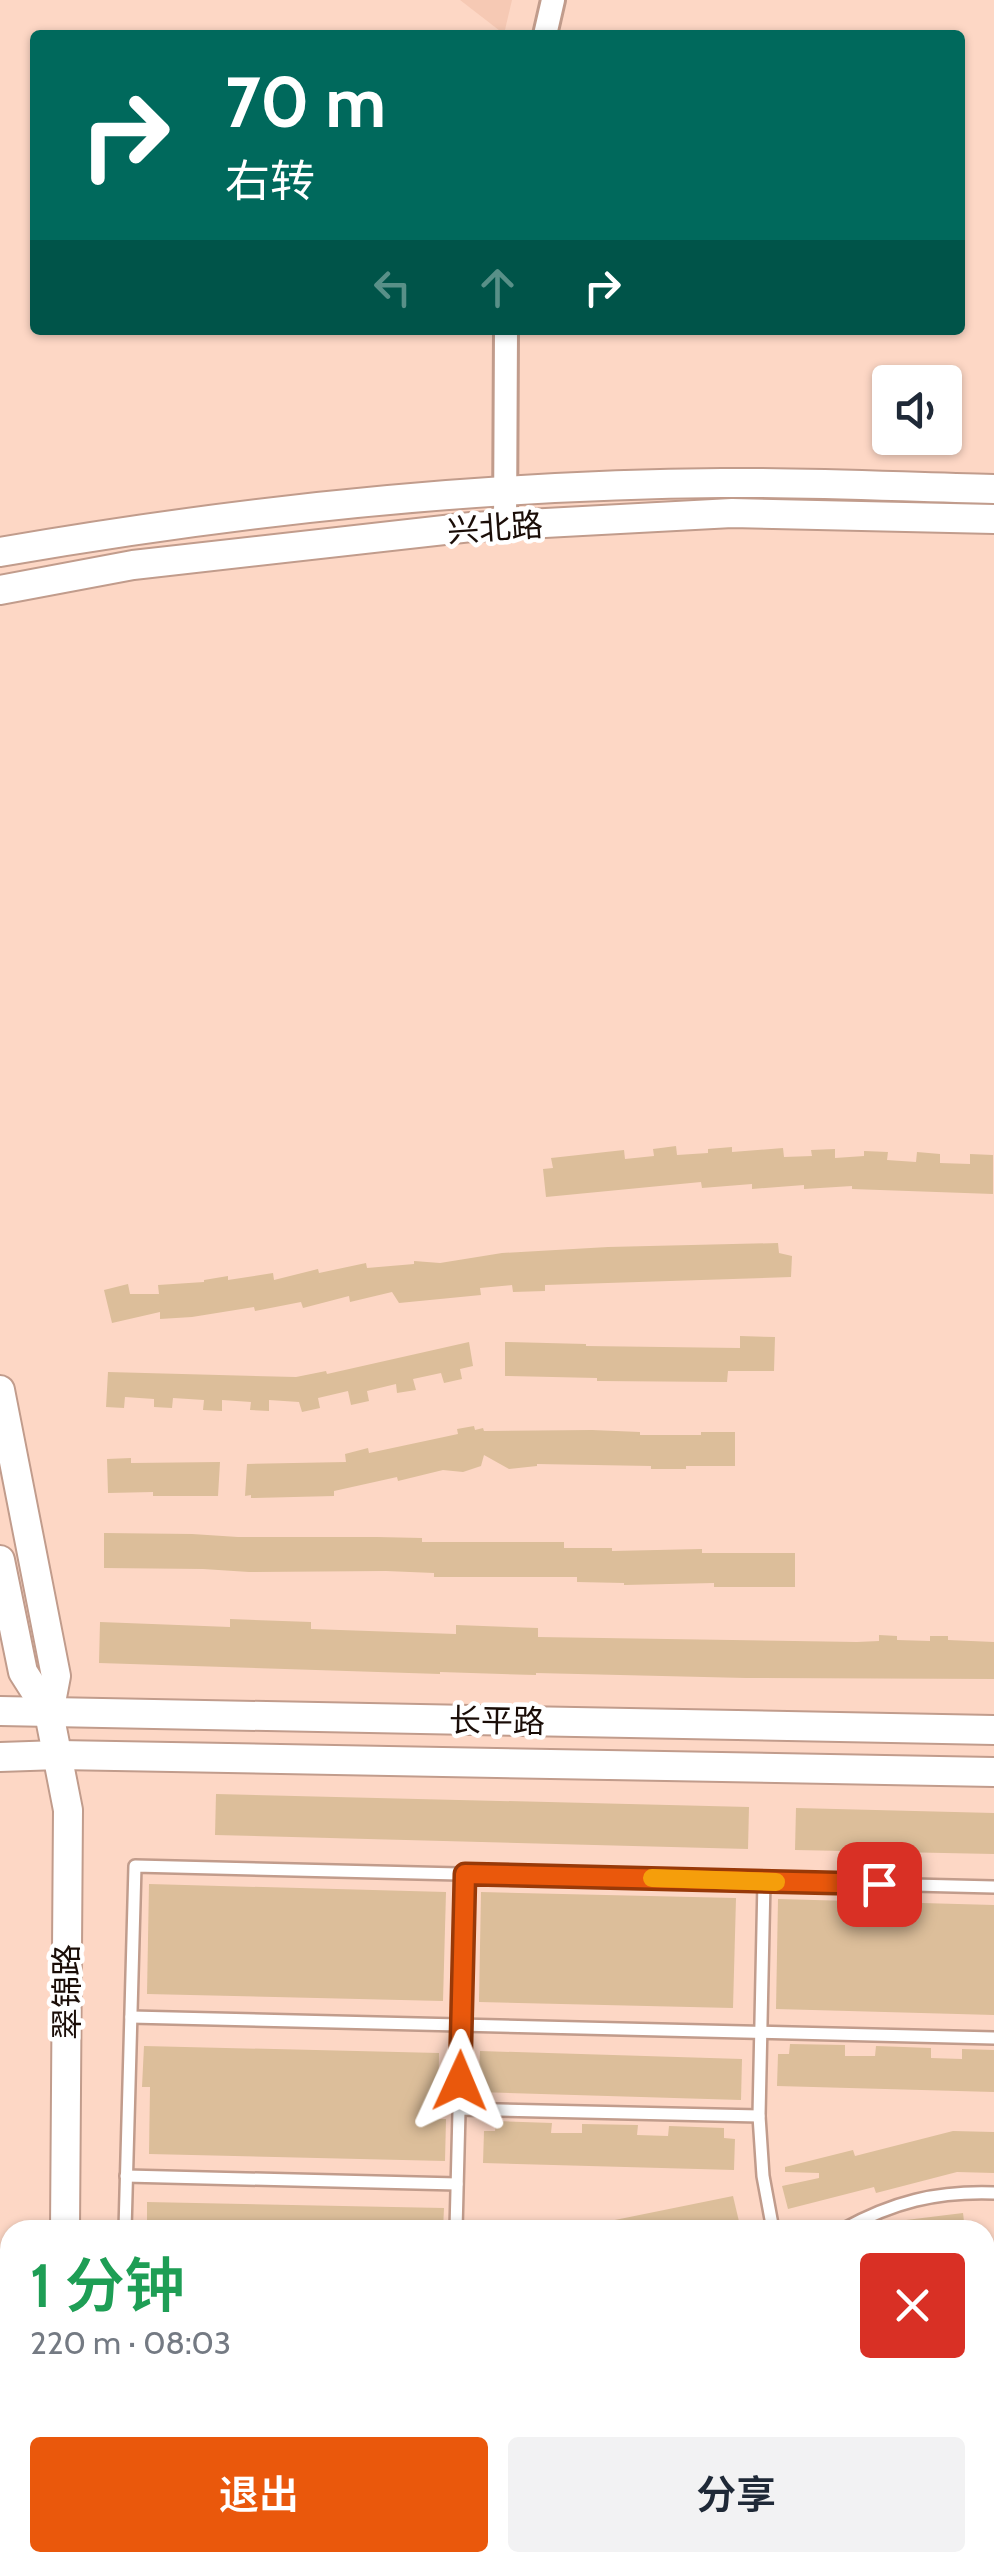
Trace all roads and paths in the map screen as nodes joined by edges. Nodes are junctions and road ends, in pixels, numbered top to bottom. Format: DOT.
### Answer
graph roads {
  1 [pos="552,0"];
  2 [pos="545,30"];
  3 [pos="506,335"];
  4 [pos="994,489"];
  5 [pos="503,491"];
  6 [pos="994,518"];
  7 [pos="505,527"];
  8 [pos="0,552"];
  9 [pos="0,590"];
  10 [pos="0,1390"];
  11 [pos="0,1560"];
  12 [pos="0,1710"];
  13 [pos="49,1712"];
  14 [pos="994,1730"];
  15 [pos="59,1756"];
  16 [pos="0,1757"];
  17 [pos="994,1772"];
  18 [pos="465,1874"];
  19 [pos="764,1881"];
  20 [pos="994,1887"];
  21 [pos="131,2017"];
  22 [pos="461,2026"];
  23 [pos="760,2032"];
  24 [pos="994,2038"];
  25 [pos="459,2109"];
  26 [pos="759,2116"];
  27 [pos="126,2176"];
  28 [pos="457,2184"];
  29 [pos="994,2192"];
  30 [pos="65,2220"];
  31 [pos="125,2220"];
  32 [pos="456,2220"];
  33 [pos="771,2220"];
  34 [pos="861,2220"];
  1 -- 2 [label="street"];
  3 -- 5 [label="street"];
  4 -- 5 [label="street, 兴北路"];
  5 -- 7 [label="street"];
  5 -- 8 [label="street, 兴北路"];
  6 -- 7 [label="street, 兴北路"];
  7 -- 9 [label="street, 兴北路"];
  10 -- 13 [label="street"];
  11 -- 13 [label="street"];
  12 -- 13 [label="street, 长平路"];
  13 -- 14 [label="street, 长平路"];
  13 -- 15 [label="street, 翠锦路"];
  15 -- 16 [label="street, 长平路"];
  15 -- 17 [label="street, 长平路"];
  15 -- 30 [label="street, 翠锦路"];
  18 -- 19 [label="lane"];
  18 -- 21 [label="lane"];
  18 -- 22 [label="lane"];
  19 -- 20 [label="lane"];
  19 -- 23 [label="lane"];
  21 -- 22 [label="lane"];
  21 -- 27 [label="lane"];
  22 -- 23 [label="lane"];
  22 -- 25 [label="lane"];
  23 -- 24 [label="lane"];
  23 -- 26 [label="lane"];
  25 -- 26 [label="lane"];
  25 -- 28 [label="lane"];
  26 -- 33 [label="lane"];
  27 -- 28 [label="lane"];
  27 -- 31 [label="lane"];
  28 -- 32 [label="lane"];
  29 -- 34 [label="lane"];
}
